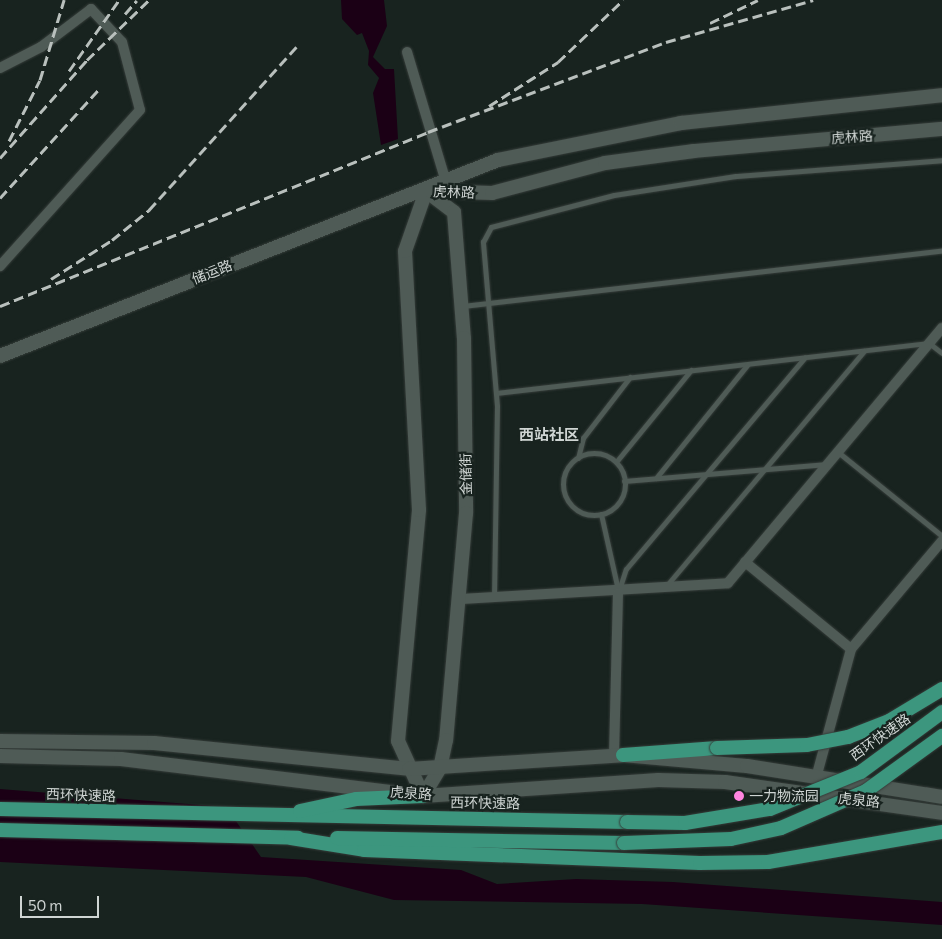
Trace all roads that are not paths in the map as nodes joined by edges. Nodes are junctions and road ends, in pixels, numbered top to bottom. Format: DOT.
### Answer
graph roads {
  1 [pos="407,52"];
  2 [pos="0,68"];
  3 [pos="942,96"];
  4 [pos="942,130"];
  5 [pos="942,160"];
  6 [pos="446,182"];
  7 [pos="426,191"];
  8 [pos="942,251"];
  9 [pos="0,266"];
  10 [pos="489,303"];
  11 [pos="462,306"];
  12 [pos="942,328"];
  13 [pos="929,343"];
  14 [pos="865,350"];
  15 [pos="1,352"];
  16 [pos="942,353"];
  17 [pos="805,357"];
  18 [pos="748,364"];
  19 [pos="691,370"];
  20 [pos="630,377"];
  21 [pos="496,393"];
  22 [pos="838,452"];
  23 [pos="578,458"];
  24 [pos="616,462"];
  25 [pos="828,464"];
  26 [pos="764,469"];
  27 [pos="706,474"];
  28 [pos="656,478"];
  29 [pos="624,481"];
  30 [pos="601,514"];
  31 [pos="942,536"];
  32 [pos="942,541"];
  33 [pos="745,562"];
  34 [pos="664,589"];
  35 [pos="618,593"];
  36 [pos="494,598"];
  37 [pos="462,599"];
  38 [pos="851,649"];
  39 [pos="942,689"];
  40 [pos="942,712"];
  41 [pos="942,736"];
  42 [pos="0,741"];
  43 [pos="0,756"];
  44 [pos="619,756"];
  45 [pos="440,768"];
  46 [pos="409,769"];
  47 [pos="816,778"];
  48 [pos="423,796"];
  49 [pos="942,797"];
  50 [pos="0,809"];
  51 [pos="942,813"];
  52 [pos="276,816"];
  53 [pos="0,830"];
  54 [pos="942,832"];
  55 [pos="291,838"];
  1 -- 6 [label="street"];
  2 -- 9 [label="street"];
  3 -- 6 [label="street, 虎林路"];
  4 -- 7 [label="street, 虎林路"];
  5 -- 10 [label="lane"];
  6 -- 7 [label="street, 虎林路"];
  7 -- 11 [label="street, 金储街"];
  7 -- 15 [label="street, 储运路"];
  7 -- 46 [label="street"];
  8 -- 10 [label="lane"];
  10 -- 11 [label="lane"];
  10 -- 21 [label="lane"];
  11 -- 37 [label="street, 金储街"];
  12 -- 13 [label="street"];
  13 -- 14 [label="lane"];
  13 -- 16 [label="lane"];
  13 -- 22 [label="street"];
  14 -- 17 [label="lane"];
  14 -- 26 [label="lane"];
  17 -- 18 [label="lane"];
  17 -- 27 [label="lane"];
  18 -- 19 [label="lane"];
  18 -- 28 [label="lane"];
  19 -- 20 [label="lane"];
  19 -- 24 [label="lane"];
  20 -- 21 [label="lane"];
  20 -- 23 [label="lane"];
  21 -- 36 [label="lane"];
  22 -- 25 [label="street"];
  22 -- 31 [label="lane"];
  23 -- 24 [label="lane"];
  23 -- 30 [label="lane"];
  24 -- 29 [label="lane"];
  25 -- 26 [label="lane"];
  25 -- 33 [label="street"];
  26 -- 27 [label="lane"];
  26 -- 34 [label="lane"];
  27 -- 28 [label="lane"];
  27 -- 35 [label="lane"];
  28 -- 29 [label="lane"];
  29 -- 30 [label="lane"];
  30 -- 35 [label="lane"];
  32 -- 38 [label="street"];
  33 -- 34 [label="street"];
  33 -- 38 [label="street"];
  34 -- 35 [label="street"];
  35 -- 36 [label="street"];
  35 -- 44 [label="street"];
  36 -- 37 [label="street"];
  37 -- 45 [label="street, 金储街"];
  38 -- 47 [label="street"];
  39 -- 44 [label="highway, bridge"];
  40 -- 52 [label="highway, 西环快速路, bridge"];
  41 -- 55 [label="highway, bridge"];
  42 -- 46 [label="street, 虎泉路"];
  43 -- 48 [label="street, 虎泉路"];
  44 -- 45 [label="street, 虎泉路"];
  44 -- 47 [label="street, 虎泉路"];
  45 -- 46 [label="street, 虎泉路"];
  45 -- 48 [label="street, 金储街"];
  46 -- 48 [label="street"];
  47 -- 49 [label="street, 虎泉路"];
  48 -- 51 [label="street, 虎泉路"];
  48 -- 52 [label="highway"];
  50 -- 52 [label="highway, 西环快速路"];
  53 -- 55 [label="highway"];
  54 -- 55 [label="highway"];
}
